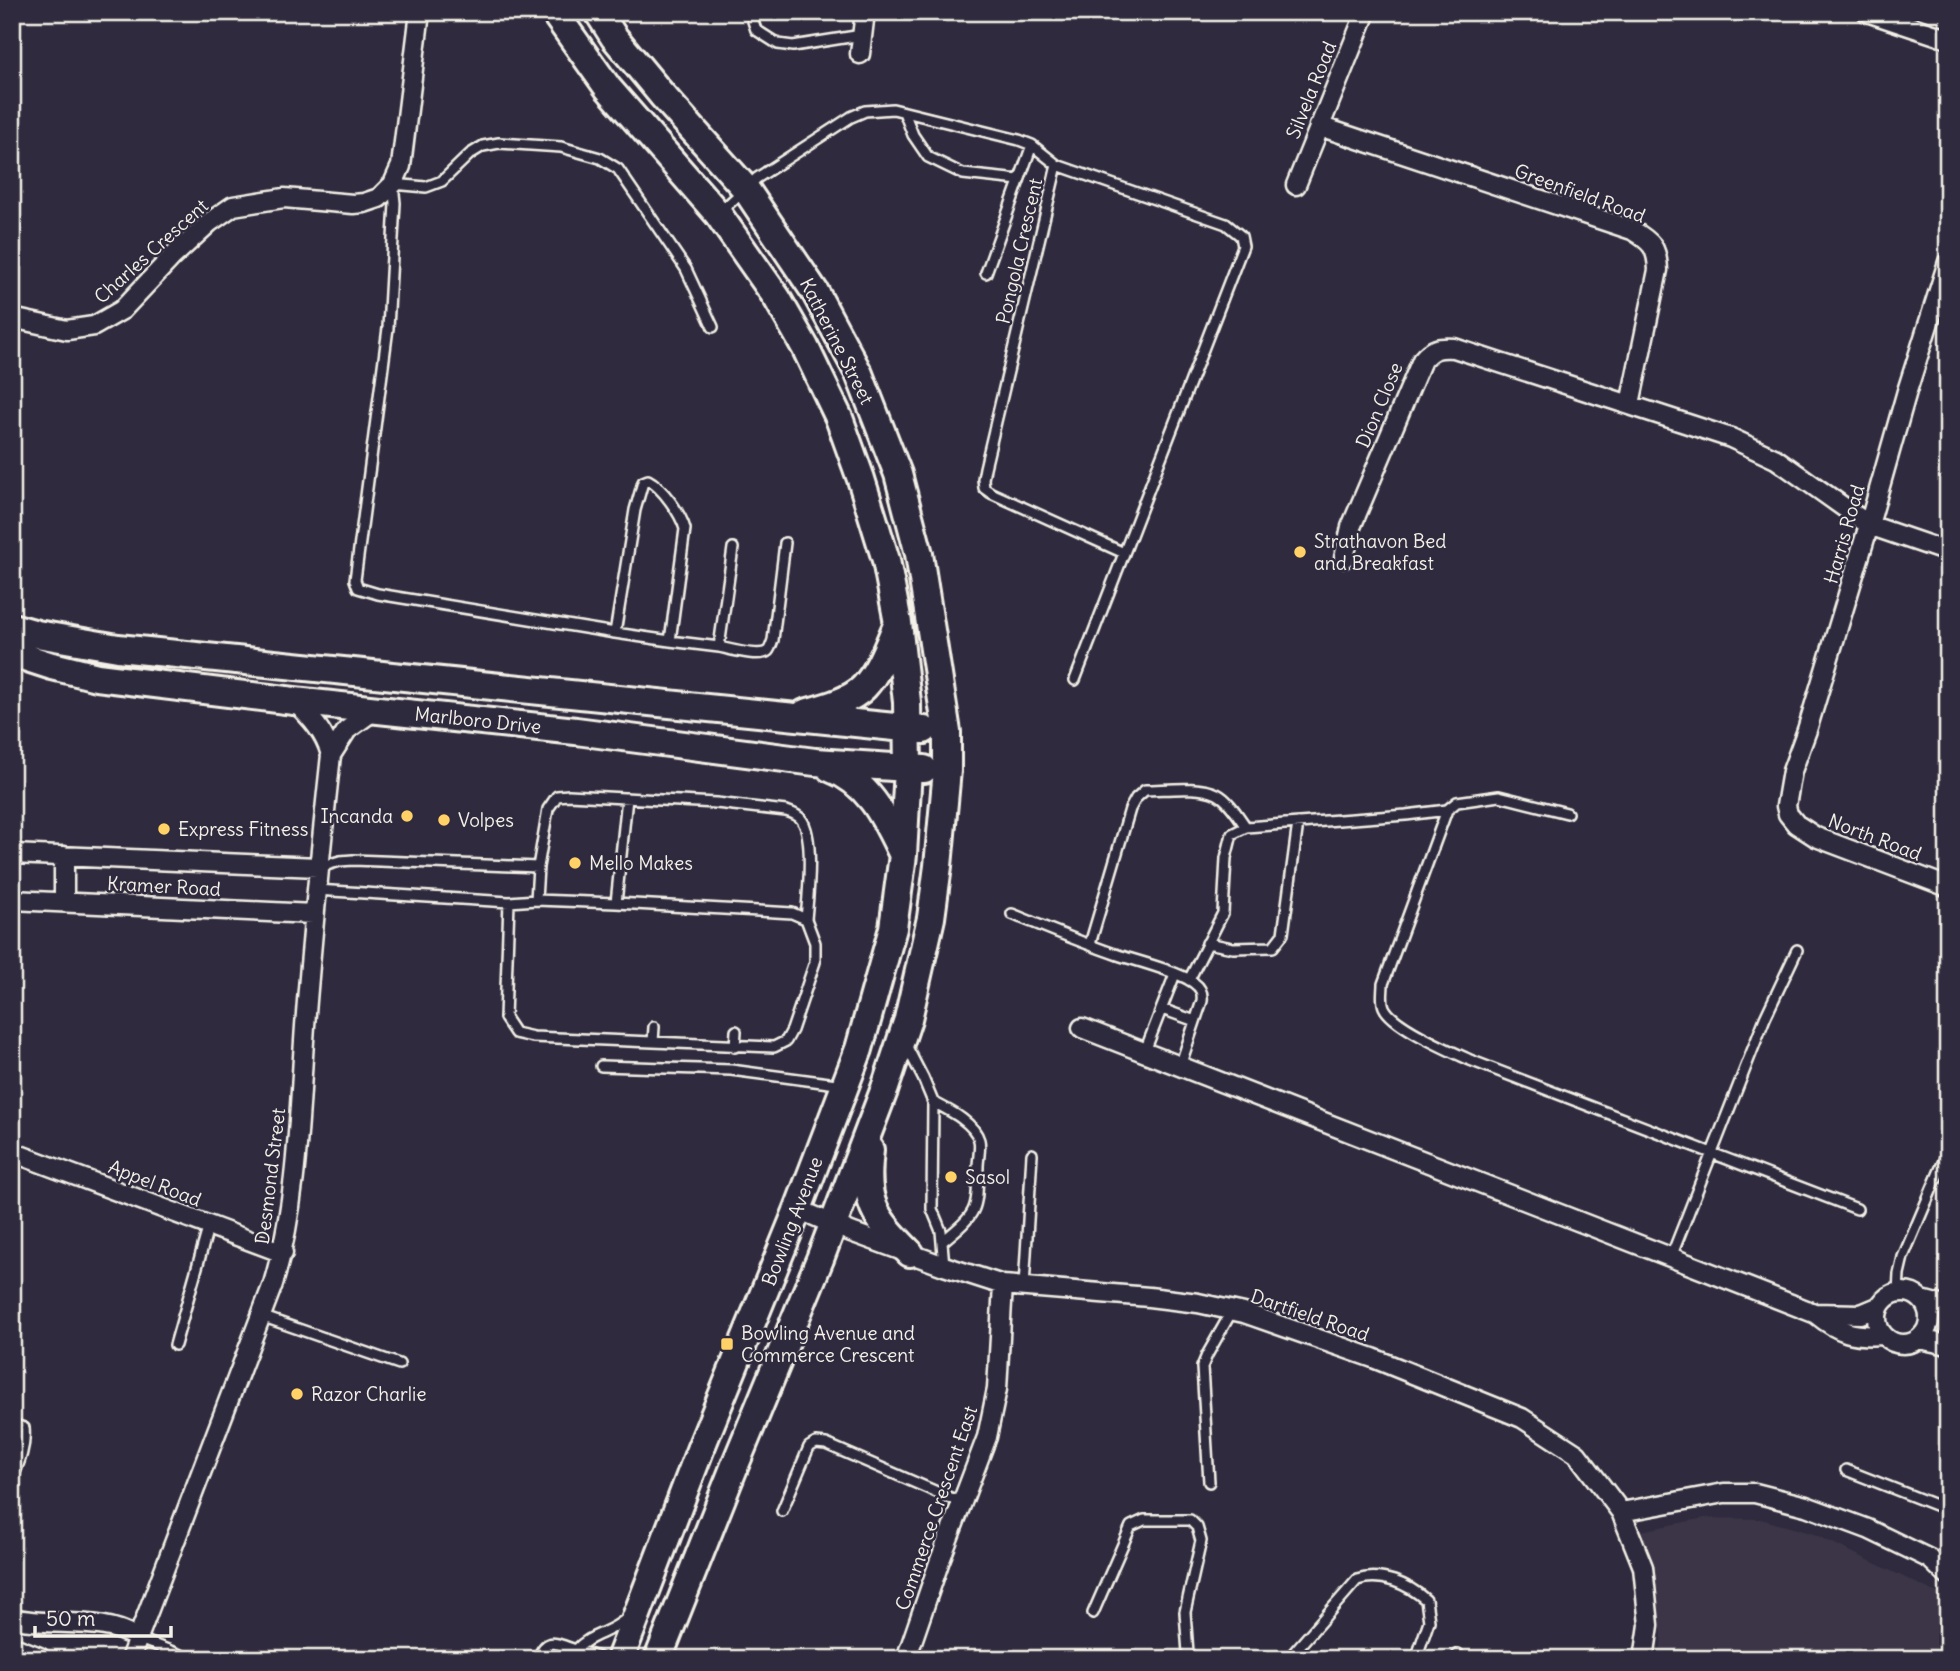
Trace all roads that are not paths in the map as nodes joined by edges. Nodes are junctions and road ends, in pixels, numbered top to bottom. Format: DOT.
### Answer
graph roads {
  1 [pos="554,12"];
  2 [pos="597,12"];
  3 [pos="750,12"];
  4 [pos="865,12"];
  5 [pos="1366,12"];
  6 [pos="1867,12"];
  7 [pos="421,14"];
  8 [pos="862,35"];
  9 [pos="1948,39"];
  10 [pos="860,54"];
  11 [pos="904,112"];
  12 [pos="1319,126"];
  13 [pos="1032,145"];
  14 [pos="1057,165"];
  15 [pos="1019,180"];
  16 [pos="393,184"];
  17 [pos="1296,185"];
  18 [pos="745,188"];
  19 [pos="718,214"];
  20 [pos="1948,262"];
  21 [pos="986,273"];
  22 [pos="12,318"];
  23 [pos="713,327"];
  24 [pos="1630,404"];
  25 [pos="1869,525"];
  26 [pos="785,543"];
  27 [pos="733,548"];
  28 [pos="1124,552"];
  29 [pos="1948,552"];
  30 [pos="1344,558"];
  31 [pos="898,623"];
  32 [pos="12,627"];
  33 [pos="615,633"];
  34 [pos="670,641"];
  35 [pos="719,647"];
  36 [pos="12,653"];
  37 [pos="1075,680"];
  38 [pos="294,701"];
  39 [pos="376,709"];
  40 [pos="796,716"];
  41 [pos="908,728"];
  42 [pos="947,732"];
  43 [pos="331,755"];
  44 [pos="816,762"];
  45 [pos="908,769"];
  46 [pos="947,770"];
  47 [pos="627,798"];
  48 [pos="1447,810"];
  49 [pos="1567,813"];
  50 [pos="1791,818"];
  51 [pos="1298,823"];
  52 [pos="1246,827"];
  53 [pos="12,854"];
  54 [pos="903,855"];
  55 [pos="64,856"];
  56 [pos="318,867"];
  57 [pos="538,867"];
  58 [pos="1948,887"];
  59 [pos="316,890"];
  60 [pos="12,900"];
  61 [pos="536,900"];
  62 [pos="64,902"];
  63 [pos="509,902"];
  64 [pos="616,904"];
  65 [pos="313,914"];
  66 [pos="1012,914"];
  67 [pos="806,919"];
  68 [pos="1207,943"];
  69 [pos="1090,944"];
  70 [pos="1797,950"];
  71 [pos="1175,974"];
  72 [pos="1189,980"];
  73 [pos="1162,1009"];
  74 [pos="1195,1021"];
  75 [pos="654,1027"];
  76 [pos="1083,1028"];
  77 [pos="736,1031"];
  78 [pos="902,1037"];
  79 [pos="653,1042"];
  80 [pos="735,1046"];
  81 [pos="1145,1051"];
  82 [pos="601,1066"];
  83 [pos="1181,1066"];
  84 [pos="845,1085"];
  85 [pos="933,1102"];
  86 [pos="873,1121"];
  87 [pos="12,1152"];
  88 [pos="1712,1152"];
  89 [pos="1948,1152"];
  90 [pos="1032,1154"];
  91 [pos="798,1209"];
  92 [pos="1857,1209"];
  93 [pos="833,1224"];
  94 [pos="209,1225"];
  95 [pos="943,1241"];
  96 [pos="283,1253"];
  97 [pos="910,1253"];
  98 [pos="1671,1257"];
  99 [pos="944,1266"];
  100 [pos="1003,1285"];
  101 [pos="1024,1287"];
  102 [pos="1898,1293"];
  103 [pos="1922,1300"];
  104 [pos="1880,1306"];
  105 [pos="1948,1307"];
  106 [pos="1232,1311"];
  107 [pos="1814,1313"];
  108 [pos="261,1316"];
  109 [pos="1883,1335"];
  110 [pos="1919,1339"];
  111 [pos="175,1345"];
  112 [pos="1948,1345"];
  113 [pos="399,1364"];
  114 [pos="12,1423"];
  115 [pos="1846,1470"];
  116 [pos="12,1480"];
  117 [pos="1209,1482"];
  118 [pos="962,1503"];
  119 [pos="1948,1510"];
  120 [pos="782,1511"];
  121 [pos="1621,1512"];
  122 [pos="712,1526"];
  123 [pos="1947,1574"];
  124 [pos="644,1596"];
  125 [pos="1093,1613"];
  126 [pos="12,1618"];
  127 [pos="137,1638"];
  128 [pos="12,1649"];
  129 [pos="574,1654"];
  130 [pos="38,1659"];
  131 [pos="130,1659"];
  132 [pos="191,1659"];
  133 [pos="538,1659"];
  134 [pos="603,1659"];
  135 [pos="620,1659"];
  136 [pos="639,1659"];
  137 [pos="658,1659"];
  138 [pos="906,1659"];
  139 [pos="1191,1659"];
  140 [pos="1288,1659"];
  141 [pos="1416,1659"];
  142 [pos="1644,1659"];
  1 -- 19 [label="main road, Katherine Street"];
  2 -- 18 [label="main road, Katherine Street"];
  3 -- 8 [label="lane"];
  4 -- 8 [label="street"];
  5 -- 12 [label="street, Silvela Road"];
  6 -- 9 [label="street"];
  7 -- 16 [label="street"];
  8 -- 10 [label="street"];
  11 -- 13 [label="lane, Pongola Crescent"];
  11 -- 15 [label="lane"];
  11 -- 18 [label="lane, Pongola Crescent"];
  12 -- 17 [label="street, Silvela Road"];
  12 -- 24 [label="street, Greenfield Road"];
  13 -- 14 [label="lane, Pongola Crescent"];
  13 -- 15 [label="lane"];
  14 -- 28 [label="lane, Pongola Crescent"];
  14 -- 28 [label="lane"];
  15 -- 21 [label="lane"];
  16 -- 22 [label="street, Charles Crescent"];
  16 -- 23 [label="lane"];
  16 -- 33 [label="lane"];
  18 -- 19 [label="lane, Pongola Crescent"];
  18 -- 42 [label="main road, Katherine Street"];
  19 -- 31 [label="main road, Katherine Street"];
  20 -- 25 [label="street, Harris Road"];
  24 -- 25 [label="street"];
  24 -- 30 [label="street, Dion Close"];
  25 -- 29 [label="street"];
  25 -- 50 [label="street, Harris Road"];
  26 -- 35 [label="lane"];
  27 -- 35 [label="lane"];
  28 -- 37 [label="lane"];
  31 -- 40 [label="main road"];
  31 -- 41 [label="main road, Katherine Street"];
  32 -- 40 [label="main road, Marlboro Drive"];
  33 -- 34 [label="lane"];
  33 -- 34 [label="lane"];
  34 -- 35 [label="lane"];
  36 -- 38 [label="main road, Marlboro Drive"];
  38 -- 39 [label="main road, Marlboro Drive"];
  38 -- 43 [label="street"];
  39 -- 43 [label="street, Desmond Street"];
  39 -- 44 [label="main road, Marlboro Drive"];
  40 -- 41 [label="main road, Marlboro Drive"];
  41 -- 42 [label="main road, Marlboro Drive"];
  41 -- 45 [label="main road, Katherine Street"];
  42 -- 46 [label="main road, Katherine Street"];
  43 -- 56 [label="street, Desmond Street"];
  44 -- 45 [label="main road, Marlboro Drive"];
  44 -- 54 [label="main road"];
  45 -- 46 [label="main road, Marlboro Drive"];
  45 -- 54 [label="main road, Bowling Avenue"];
  46 -- 78 [label="main road, Bowling Avenue"];
  47 -- 57 [label="lane"];
  47 -- 64 [label="lane"];
  47 -- 67 [label="lane"];
  48 -- 49 [label="lane"];
  48 -- 51 [label="lane"];
  48 -- 88 [label="lane"];
  50 -- 58 [label="street, North Road"];
  51 -- 52 [label="lane"];
  51 -- 68 [label="lane"];
  52 -- 68 [label="lane"];
  52 -- 69 [label="lane"];
  53 -- 55 [label="street, Kramer Road"];
  54 -- 84 [label="main road, Bowling Avenue"];
  55 -- 56 [label="street, Kramer Road"];
  55 -- 62 [label="street"];
  56 -- 57 [label="lane"];
  56 -- 59 [label="street, Desmond Street"];
  57 -- 61 [label="lane"];
  59 -- 63 [label="lane"];
  59 -- 65 [label="street, Desmond Street"];
  60 -- 62 [label="street, Kramer Road"];
  61 -- 63 [label="lane"];
  61 -- 64 [label="lane"];
  62 -- 65 [label="street, Kramer Road"];
  63 -- 79 [label="lane"];
  64 -- 67 [label="lane"];
  65 -- 96 [label="street, Desmond Street"];
  66 -- 69 [label="lane"];
  67 -- 80 [label="lane"];
  68 -- 72 [label="lane"];
  69 -- 71 [label="lane"];
  70 -- 88 [label="lane"];
  71 -- 72 [label="lane"];
  71 -- 73 [label="lane"];
  72 -- 74 [label="lane"];
  73 -- 74 [label="lane"];
  73 -- 81 [label="lane"];
  74 -- 83 [label="lane"];
  75 -- 79 [label="lane"];
  76 -- 81 [label="street"];
  77 -- 80 [label="lane"];
  78 -- 85 [label="lane"];
  78 -- 86 [label="main road, Bowling Avenue"];
  79 -- 80 [label="lane"];
  81 -- 83 [label="street"];
  82 -- 84 [label="lane"];
  83 -- 98 [label="street"];
  84 -- 91 [label="main road, Bowling Avenue"];
  85 -- 95 [label="lane"];
  85 -- 95 [label="lane"];
  86 -- 93 [label="main road, Bowling Avenue"];
  86 -- 97 [label="main road"];
  87 -- 94 [label="street, Appel Road"];
  88 -- 92 [label="lane"];
  88 -- 98 [label="lane"];
  89 -- 102 [label="lane"];
  90 -- 101 [label="lane"];
  91 -- 93 [label="street, Dartfield Road"];
  91 -- 124 [label="main road, Bowling Avenue"];
  93 -- 97 [label="street, Dartfield Road"];
  93 -- 122 [label="main road, Bowling Avenue"];
  94 -- 96 [label="street, Appel Road"];
  94 -- 111 [label="lane"];
  95 -- 99 [label="lane"];
  96 -- 108 [label="street, Desmond Street"];
  97 -- 99 [label="street, Dartfield Road"];
  98 -- 107 [label="street"];
  99 -- 100 [label="street, Dartfield Road"];
  100 -- 101 [label="street, Dartfield Road"];
  100 -- 118 [label="street, Commerce Crescent East"];
  101 -- 106 [label="street, Dartfield Road"];
  102 -- 103 [label="street"];
  102 -- 104 [label="street"];
  103 -- 105 [label="street"];
  103 -- 110 [label="street"];
  104 -- 107 [label="street"];
  104 -- 109 [label="street"];
  106 -- 117 [label="lane"];
  106 -- 121 [label="street, Dartfield Road"];
  107 -- 109 [label="street"];
  108 -- 113 [label="lane"];
  108 -- 127 [label="street, Desmond Street"];
  109 -- 110 [label="street"];
  110 -- 112 [label="street"];
  114 -- 116 [label="lane"];
  115 -- 119 [label="lane"];
  118 -- 120 [label="lane"];
  118 -- 138 [label="street, Commerce Crescent East"];
  121 -- 123 [label="street"];
  121 -- 142 [label="street, Dartfield Road"];
  122 -- 136 [label="main road"];
  122 -- 137 [label="main road, Bowling Avenue"];
  124 -- 129 [label="lane"];
  124 -- 135 [label="main road, Bowling Avenue"];
  125 -- 139 [label="lane"];
  126 -- 127 [label="street"];
  127 -- 131 [label="street, Desmond Street"];
  127 -- 132 [label="lane"];
  128 -- 130 [label="street"];
  129 -- 133 [label="lane"];
  129 -- 134 [label="lane"];
  140 -- 141 [label="lane"];
}
